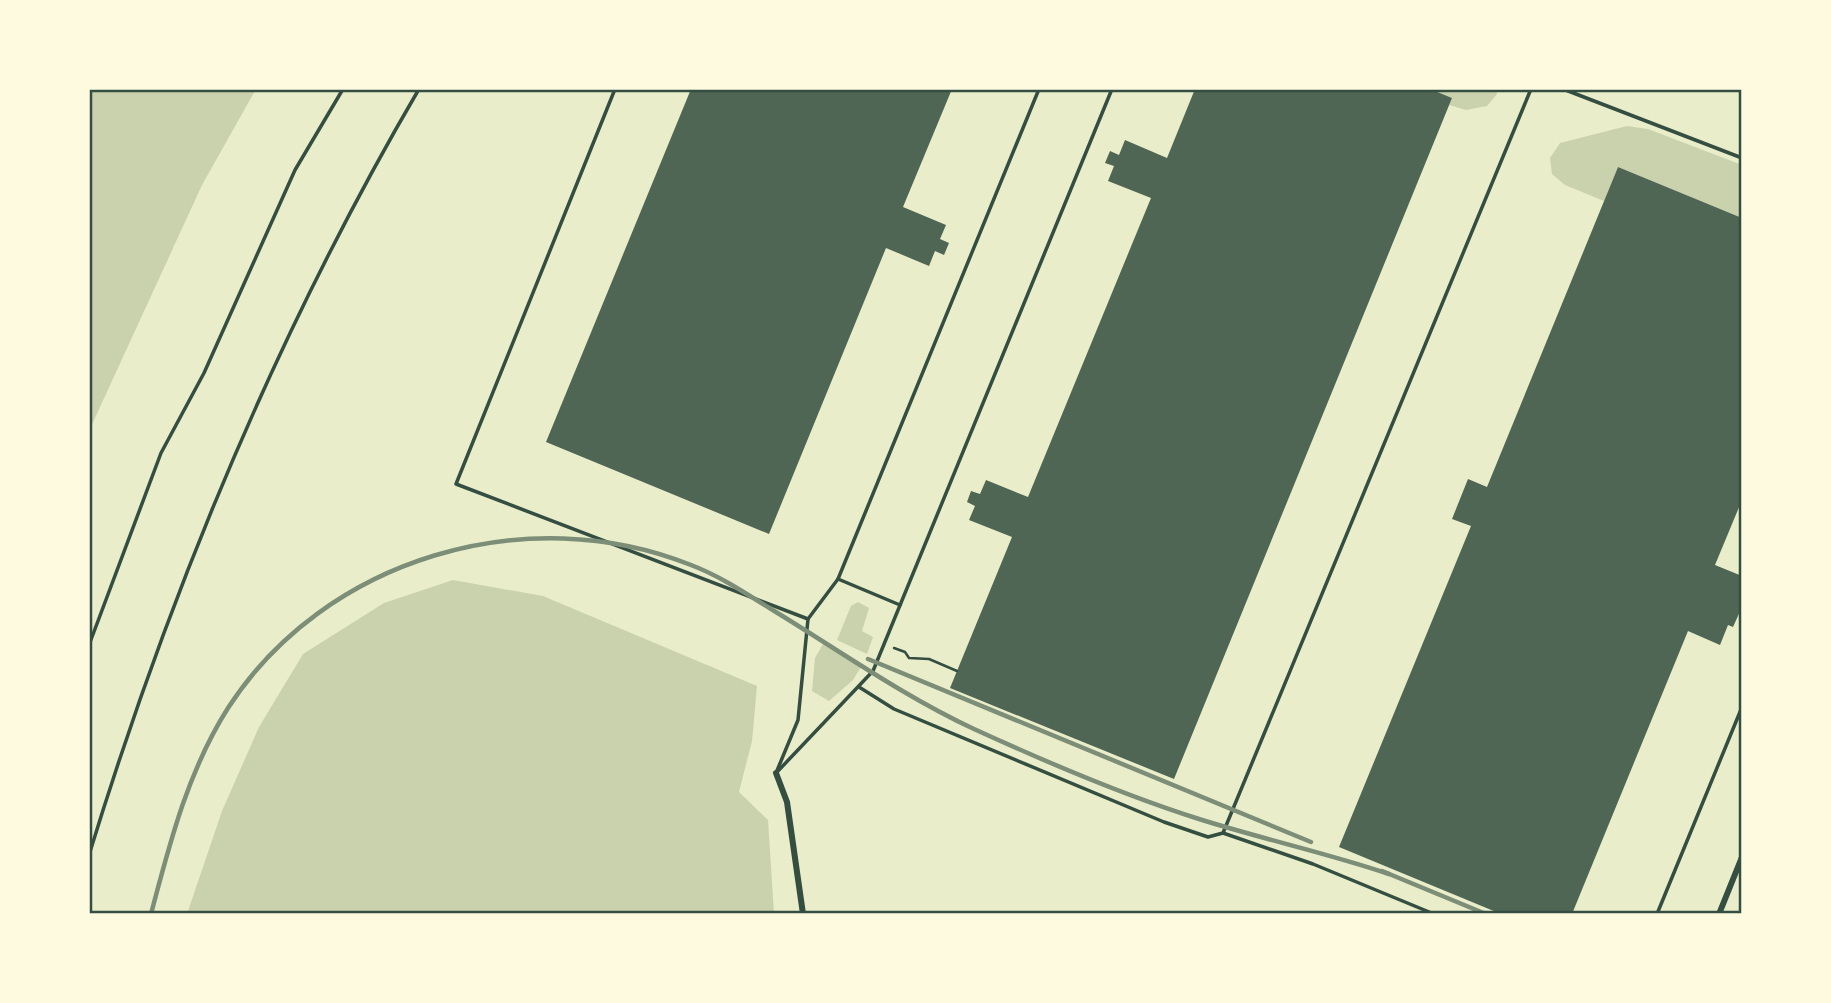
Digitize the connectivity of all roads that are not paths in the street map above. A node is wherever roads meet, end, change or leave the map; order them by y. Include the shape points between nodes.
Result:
1 (343, 89) edge
2 (419, 89) edge
3 (615, 89) edge
4 (1039, 89) edge
5 (1112, 89) edge
6 (1531, 89) edge
7 (1563, 89) edge
8 (1742, 158) edge
9 (838, 579) junction
10 (900, 605) junction
11 (808, 619) junction
12 (89, 645) edge
13 (859, 687) junction
14 (1742, 707) edge
15 (776, 774) junction
16 (1223, 833) junction
17 (89, 855) edge
18 (1742, 857) edge
19 (803, 914) edge
20 (1434, 914) edge
21 (1657, 914) edge
22 (1719, 914) edge

1 - 12 lane via 295,170 204,373 161,453
2 - 17 lane via 325,265 215,505
3 - 11 lane via 456,484
4 - 9 lane
5 - 10 lane
6 - 16 lane
7 - 8 lane
9 - 10 lane
9 - 11 lane
10 - 13 lane via 873,671
11 - 15 lane via 798,720
13 - 15 lane
13 - 16 lane via 894,709 1164,822 1208,837
14 - 21 lane
15 - 19 street via 787,802
16 - 20 lane
18 - 22 street

